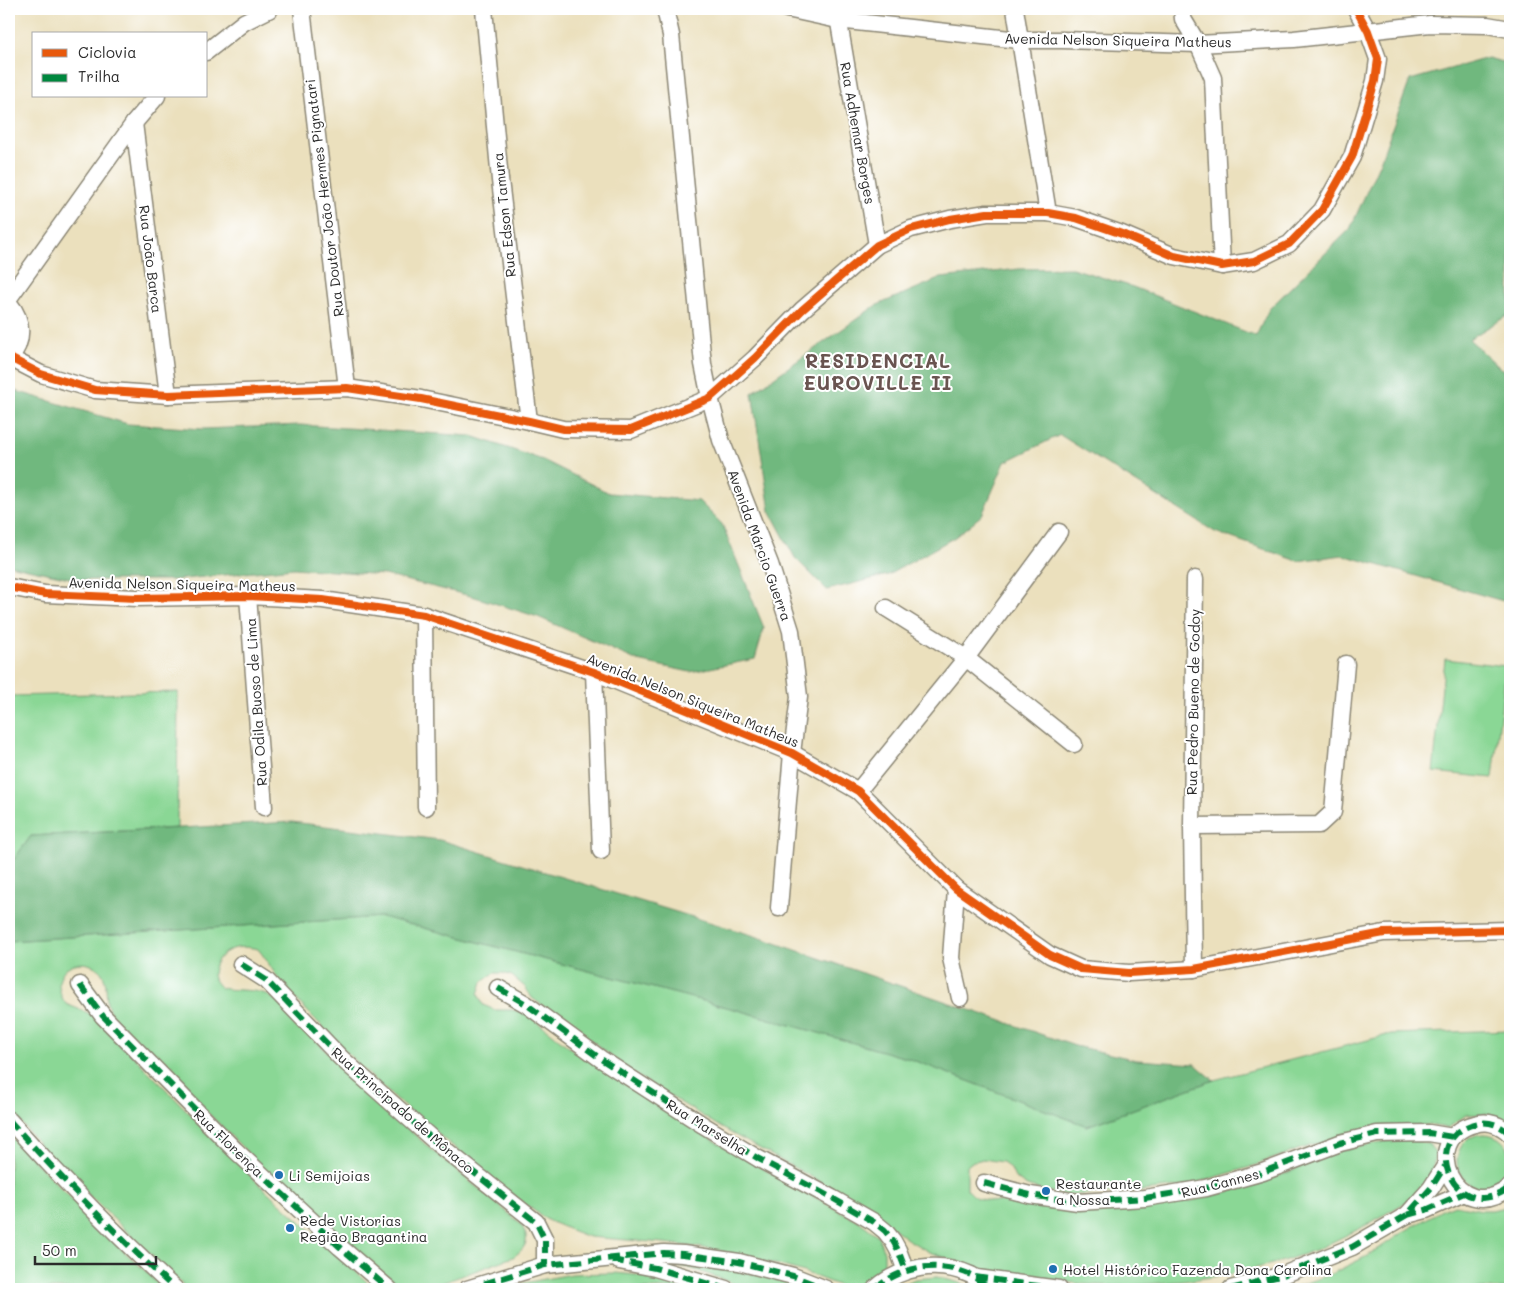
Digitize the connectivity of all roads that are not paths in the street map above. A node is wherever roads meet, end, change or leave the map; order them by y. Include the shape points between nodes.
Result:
1 (270, 9) edge
2 (302, 9) edge
3 (484, 9) edge
4 (665, 9) edge
5 (787, 9) edge
6 (1015, 9) edge
7 (1182, 9) edge
8 (1356, 9) edge
9 (838, 14) edge
10 (1510, 29) edge
11 (1368, 31) junction
12 (1019, 40) junction
13 (1198, 44) junction
14 (208, 50) edge
15 (155, 98) edge
16 (134, 123) junction
17 (1048, 213) junction
18 (877, 245) junction
19 (1222, 266) junction
20 (9, 298) edge
21 (9, 303) edge
22 (9, 359) edge
23 (347, 388) junction
24 (168, 395) junction
25 (710, 398) junction
26 (528, 420) junction
27 (1059, 532) dead end
28 (1194, 579) dead end
29 (9, 587) edge
30 (248, 596) junction
31 (886, 608) dead end
32 (424, 615) junction
33 (966, 658) junction
34 (1346, 664) dead end
35 (594, 672) junction
36 (1074, 744) dead end
37 (792, 753) junction
38 (858, 791) junction
39 (264, 807) dead end
40 (426, 807) dead end
41 (1192, 826) junction
42 (601, 851) dead end
43 (956, 889) junction
44 (779, 908) dead end
45 (1510, 930) edge
46 (241, 964) dead end
47 (1194, 969) junction
48 (80, 985) dead end
49 (498, 988) dead end
50 (960, 998) dead end
51 (9, 1120) edge
52 (1509, 1131) edge
53 (1453, 1137) junction
54 (1445, 1166) junction
55 (984, 1183) dead end
56 (1510, 1187) edge
57 (1464, 1193) junction
58 (1407, 1215) junction
59 (605, 1258) junction
60 (546, 1265) junction
61 (906, 1270) junction
62 (974, 1277) junction
63 (175, 1289) edge
64 (389, 1289) edge
65 (468, 1289) edge
66 (726, 1289) edge
67 (826, 1289) edge
68 (875, 1289) edge
69 (990, 1289) edge
70 (1059, 1289) edge
71 (1231, 1289) edge

1 - 14 street via 244,22
2 - 23 street, Rua Doutor João Hermes Pignatari
3 - 26 street, Rua Edson Tamura
4 - 25 street, Avenida Márcio Guerra via 671,35 703,364
5 - 9 street, Avenida Nelson Siqueira Matheus
6 - 12 street
7 - 13 street via 1183,19
8 - 11 street
9 - 12 street, Avenida Nelson Siqueira Matheus
9 - 18 street, Rua Adhemar Borges
10 - 11 street, Avenida Nelson Siqueira Matheus via 1430,24
11 - 13 street, Avenida Nelson Siqueira Matheus
11 - 19 street via 1378,59 1375,81 1352,157 1322,210 1289,244 1254,261
12 - 13 street, Avenida Nelson Siqueira Matheus
12 - 17 street
13 - 19 street via 1213,78
15 - 16 street
16 - 20 street
16 - 24 street, Rua João Barca
17 - 18 street via 987,213 950,219 910,229
17 - 19 street via 1076,218 1174,256
18 - 25 street via 802,310
21 - 22 street via 20,322 21,335 18,347
22 - 24 street via 41,374 96,390
23 - 24 street
23 - 26 street
25 - 26 street via 631,430 563,429
25 - 37 street, Avenida Márcio Guerra via 721,440 770,564 791,631 799,697
27 - 33 street
28 - 41 street, Rua Pedro Bueno de Godoy
29 - 30 street, Avenida Nelson Siqueira Matheus via 45,594 137,598
30 - 32 street, Avenida Nelson Siqueira Matheus via 324,600
30 - 39 street, Rua Odila Buoso de Lima
31 - 33 street
32 - 35 street, Avenida Nelson Siqueira Matheus
32 - 40 street
33 - 36 street
33 - 38 street
34 - 41 street via 1334,812 1319,825
35 - 37 street, Avenida Nelson Siqueira Matheus
35 - 42 street
37 - 38 street, Avenida Nelson Siqueira Matheus
37 - 44 street, Avenida Márcio Guerra
38 - 43 street, Avenida Nelson Siqueira Matheus
41 - 47 street, Rua Pedro Bueno de Godoy
43 - 47 street, Avenida Nelson Siqueira Matheus via 1050,955 1081,969 1129,973
43 - 50 street via 951,958
45 - 47 street, Avenida Nelson Siqueira Matheus via 1384,933
46 - 60 street, Rua Principado de Mônaco via 266,980 341,1058 430,1137 536,1222 545,1240
48 - 64 street, Rua Florença via 103,1016 235,1150
49 - 61 street, Rua Marselha via 703,1125 874,1222 893,1241
51 - 63 street via 56,1174
52 - 53 street via 1497,1125 1478,1123 1468,1125
53 - 54 street via 1446,1150
53 - 55 street, Rua Cannes via 1429,1133 1377,1134 1340,1143 1263,1172 1206,1188 1145,1198 1078,1202 1030,1195
54 - 57 street via 1452,1182
54 - 58 street
56 - 57 street via 1494,1197 1474,1197
57 - 58 street
58 - 71 street via 1352,1247 1283,1275
59 - 60 street
59 - 66 street via 655,1268
59 - 67 street via 664,1253 701,1256 774,1271
60 - 65 street
61 - 62 street via 934,1266
61 - 68 street
62 - 69 street
62 - 70 street

